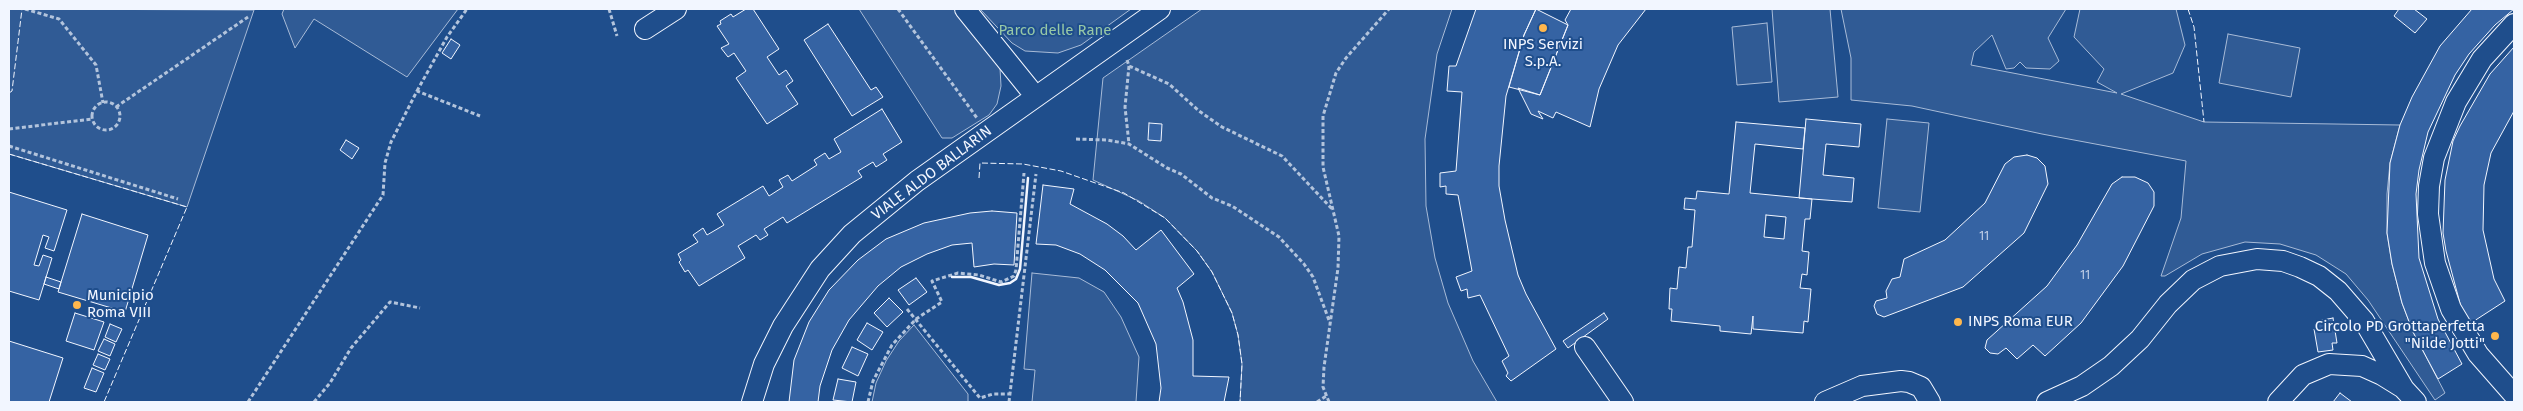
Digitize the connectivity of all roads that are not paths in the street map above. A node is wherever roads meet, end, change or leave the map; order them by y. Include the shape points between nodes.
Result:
1 (676, 9) edge
2 (965, 9) edge
3 (1160, 9) edge
4 (2514, 24) edge
5 (645, 28) dead end
6 (1036, 97) junction
7 (1586, 347) dead end
8 (2514, 395) edge
9 (755, 396) edge
10 (2410, 396) edge
11 (1623, 402) edge
12 (1824, 402) edge
13 (1930, 402) edge
14 (2047, 402) edge
15 (2278, 402) edge

1 - 5 street
2 - 6 street
3 - 6 street, VIALE ALDO BALLARIN
4 - 8 street via 2476,66 2456,102 2434,158 2428,214 2434,258 2451,309 2478,354
6 - 9 street, VIALE ALDO BALLARIN via 890,201 839,247 806,287 774,342
7 - 11 street
10 - 14 street via 2364,320 2338,291 2319,276 2300,267 2283,261 2257,259 2220,266 2193,280 2112,366 2082,386
10 - 15 street via 2370,369 2346,363 2329,364 2303,375
12 - 13 street via 1874,384 1901,381 1926,392

